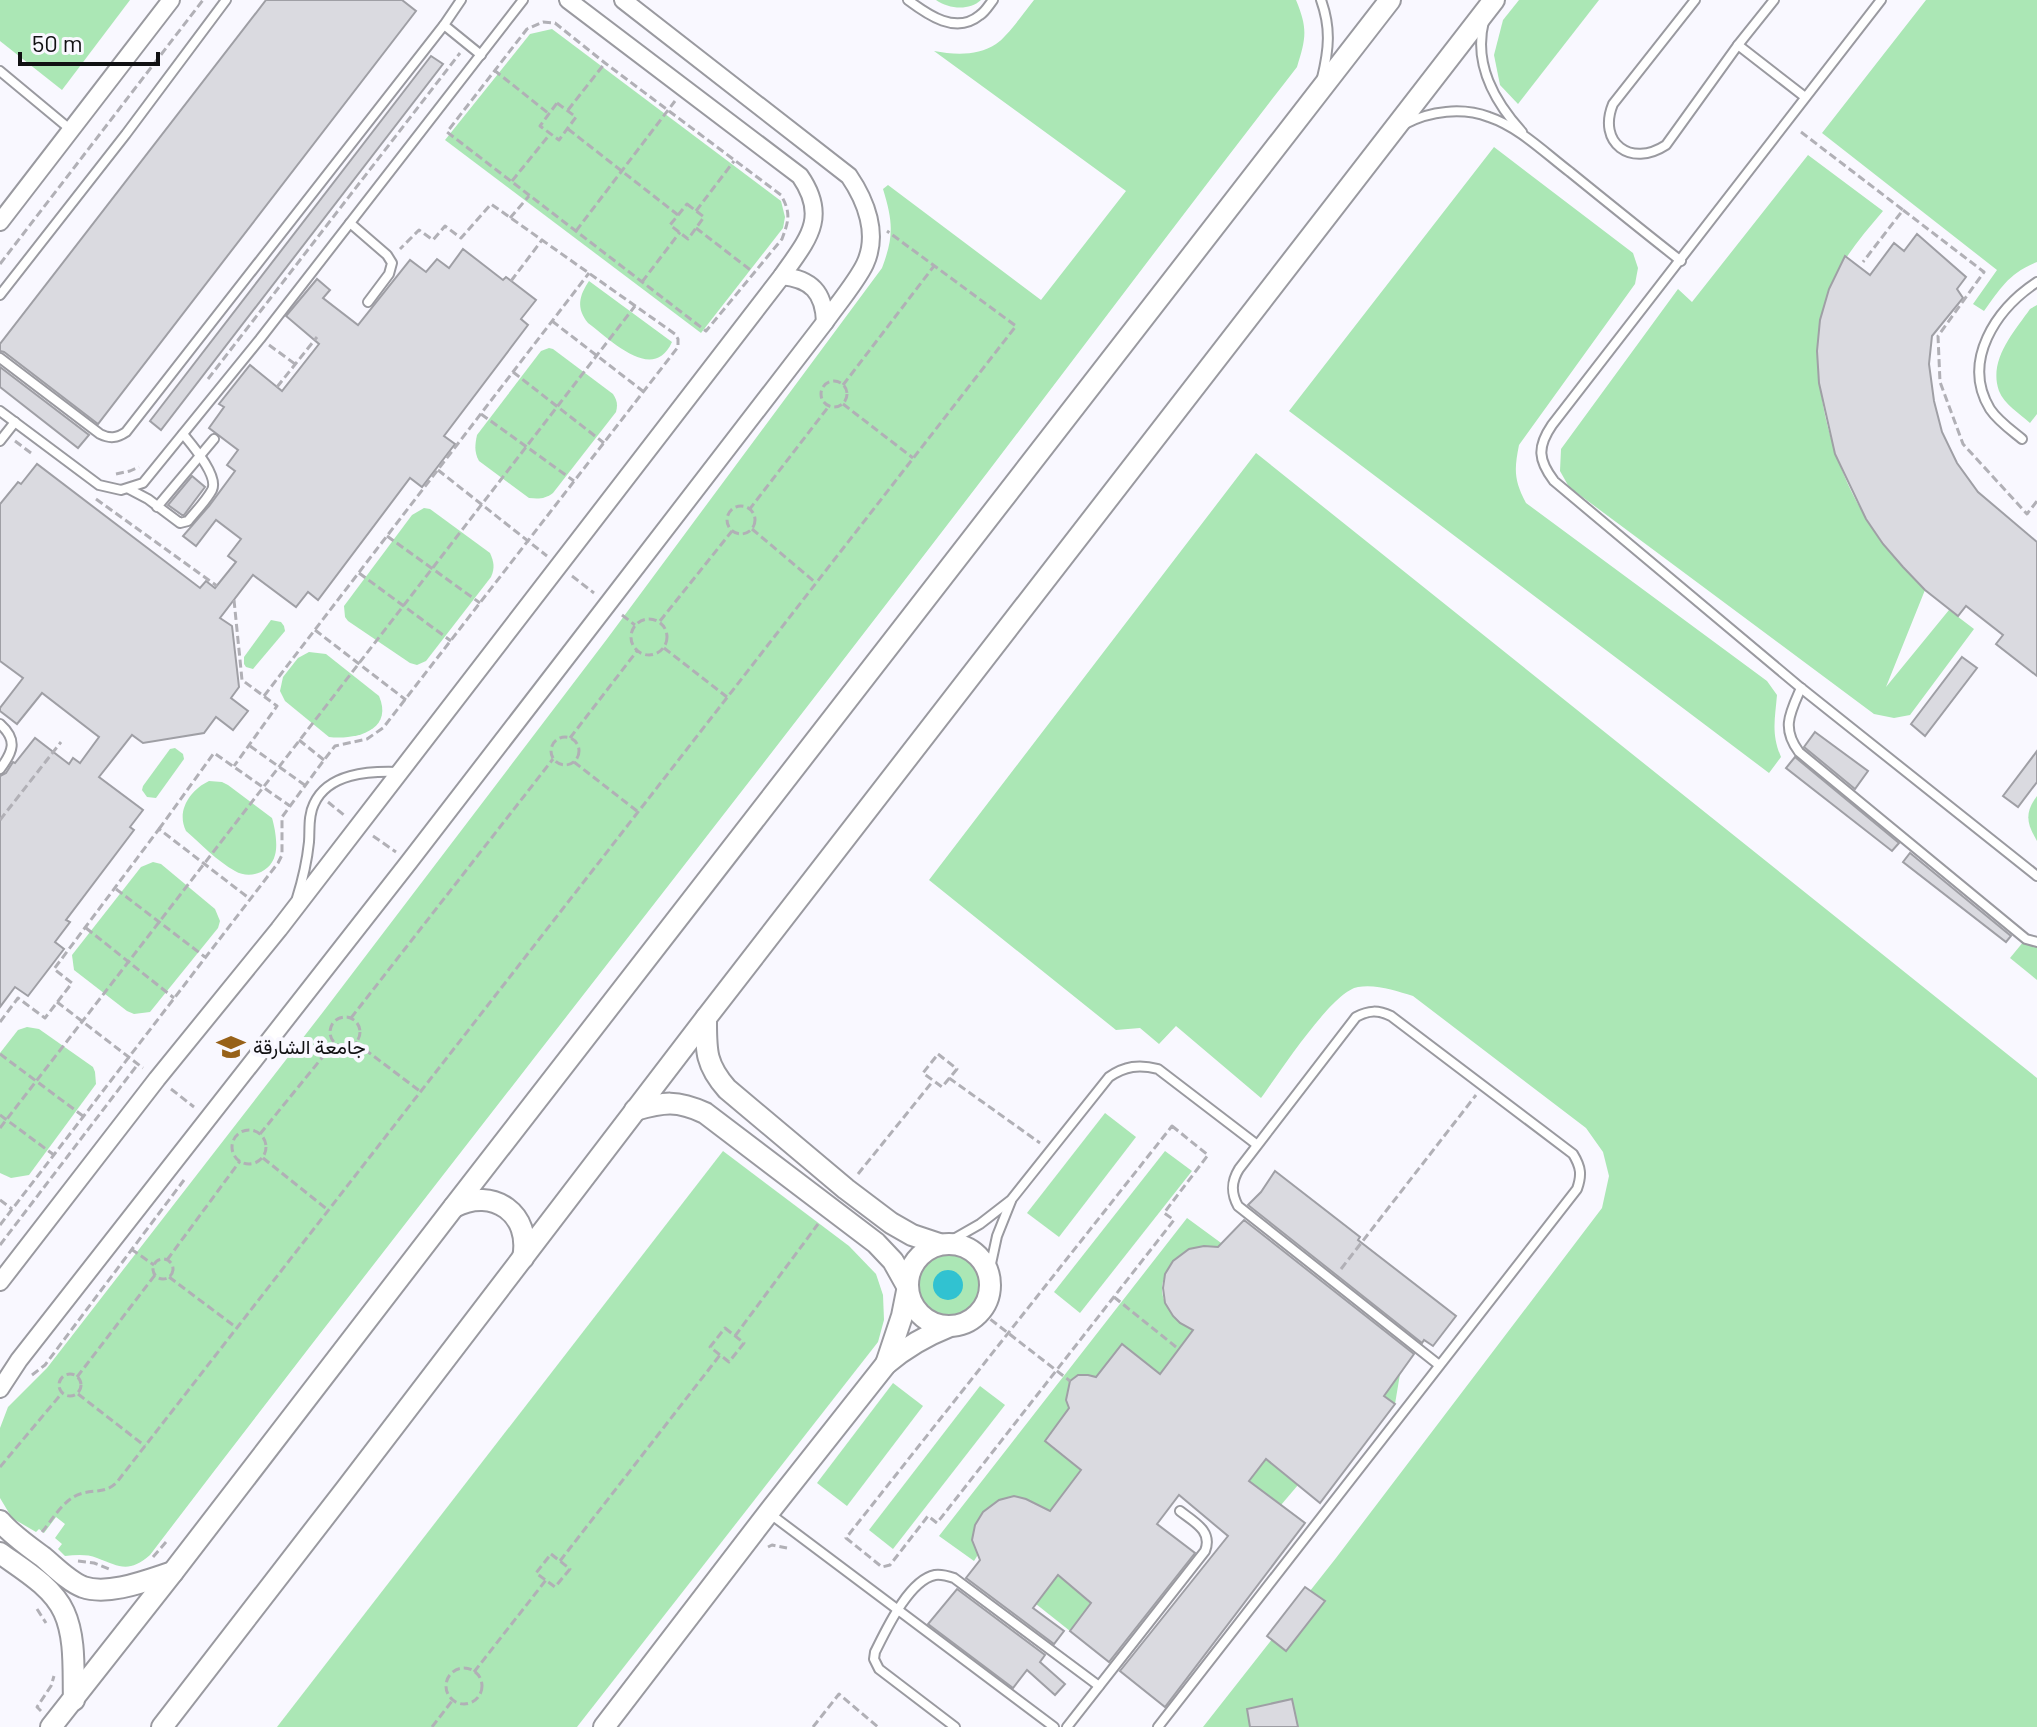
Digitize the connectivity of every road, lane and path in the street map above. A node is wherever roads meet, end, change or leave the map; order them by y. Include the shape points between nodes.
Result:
1 (171, 0) edge
2 (203, 0) edge
3 (226, 0) edge
4 (461, 0) edge
5 (523, 0) edge
6 (568, 0) edge
7 (623, 0) edge
8 (908, 0) edge
9 (993, 0) edge
10 (1321, 0) edge
11 (1390, 0) edge
12 (1695, 0) edge
13 (1774, 0) edge
14 (1881, 0) edge
15 (1490, 4) edge
16 (444, 25) junction
17 (1738, 45) junction
18 (481, 55) junction
19 (605, 63) junction
20 (494, 70) junction
21 (0, 71) edge
22 (685, 89) junction
23 (1319, 91) junction
24 (1805, 97) junction
25 (669, 110) junction
26 (568, 111) junction
27 (549, 114) junction
28 (568, 129) junction
29 (71, 130) junction
30 (1391, 132) junction
31 (1801, 132) dead end
32 (550, 134) junction
33 (1528, 138) junction
34 (734, 161) junction
35 (622, 171) junction
36 (511, 182) junction
37 (529, 195) junction
38 (1903, 210) junction
39 (696, 211) junction
40 (678, 215) junction
41 (510, 218) junction
42 (0, 222) edge
43 (350, 223) junction
44 (870, 227) junction
45 (696, 228) junction
46 (576, 231) junction
47 (680, 232) junction
48 (542, 240) junction
49 (390, 259) junction
50 (1681, 261) junction
51 (1863, 262) dead end
52 (0, 264) edge
53 (934, 266) junction
54 (589, 273) junction
55 (754, 273) junction
56 (782, 276) junction
57 (511, 281) dead end
58 (642, 282) junction
59 (2037, 282) edge
60 (0, 295) edge
61 (368, 302) dead end
62 (635, 306) junction
63 (552, 321) junction
64 (825, 322) junction
65 (317, 337) dead end
66 (597, 355) junction
67 (0, 358) edge
68 (513, 372) junction
69 (843, 385) junction
70 (277, 387) dead end
71 (644, 392) junction
72 (843, 404) junction
73 (829, 406) junction
74 (557, 407) junction
75 (0, 411) edge
76 (481, 414) junction
77 (15, 422) junction
78 (183, 434) junction
79 (3, 438) edge
80 (214, 439) dead end
81 (2022, 439) dead end
82 (604, 443) junction
83 (526, 446) junction
84 (30, 452) dead end
85 (199, 455) junction
86 (913, 458) junction
87 (438, 470) junction
88 (574, 481) junction
89 (129, 489) junction
90 (92, 497) dead end
91 (2037, 501) edge
92 (481, 504) junction
93 (157, 507) junction
94 (749, 510) junction
95 (751, 529) junction
96 (732, 531) junction
97 (387, 536) junction
98 (527, 540) junction
99 (558, 564) junction
100 (432, 568) junction
101 (359, 573) junction
102 (816, 583) junction
103 (217, 586) dead end
104 (234, 600) dead end
105 (480, 603) junction
106 (608, 604) junction
107 (403, 605) junction
108 (660, 621) junction
109 (635, 625) junction
110 (315, 630) junction
111 (451, 641) junction
112 (664, 648) junction
113 (637, 651) junction
114 (358, 663) junction
115 (1801, 688) junction
116 (264, 696) junction
117 (728, 697) junction
118 (406, 700) junction
119 (0, 724) edge
120 (570, 738) junction
121 (299, 740) junction
122 (61, 742) dead end
123 (553, 759) junction
124 (324, 760) junction
125 (574, 762) junction
126 (234, 766) junction
127 (0, 769) edge
128 (398, 772) junction
129 (263, 787) junction
130 (290, 806) junction
131 (638, 812) junction
132 (0, 820) edge
133 (159, 829) junction
134 (203, 864) junction
135 (2037, 876) edge
136 (115, 888) junction
137 (250, 899) junction
138 (293, 910) junction
139 (160, 921) junction
140 (85, 927) junction
141 (2037, 942) edge
142 (205, 957) junction
143 (128, 962) junction
144 (174, 998) junction
145 (57, 1002) junction
146 (351, 1018) junction
147 (706, 1018) junction
148 (82, 1021) junction
149 (0, 1022) edge
150 (355, 1042) junction
151 (334, 1043) junction
152 (0, 1054) edge
153 (129, 1057) junction
154 (138, 1064) junction
155 (949, 1078) junction
156 (157, 1079) junction
157 (36, 1081) junction
158 (1483, 1086) junction
159 (421, 1092) junction
160 (635, 1110) junction
161 (0, 1115) edge
162 (83, 1116) junction
163 (209, 1118) junction
164 (6, 1119) junction
165 (0, 1128) edge
166 (260, 1134) junction
167 (784, 1138) junction
168 (1256, 1144) junction
169 (1051, 1151) junction
170 (54, 1155) junction
171 (263, 1158) junction
172 (768, 1160) junction
173 (240, 1161) junction
174 (186, 1177) dead end
175 (0, 1200) edge
176 (1011, 1200) junction
177 (453, 1208) junction
178 (12, 1209) junction
179 (328, 1210) junction
180 (0, 1225) edge
181 (115, 1237) junction
182 (942, 1244) junction
183 (0, 1245) edge
184 (132, 1249) junction
185 (523, 1258) junction
186 (167, 1260) junction
187 (154, 1265) junction
188 (989, 1273) junction
189 (155, 1275) junction
190 (169, 1277) junction
191 (1332, 1281) junction
192 (0, 1282) edge
193 (907, 1289) junction
194 (1114, 1297) junction
195 (981, 1312) junction
196 (948, 1327) junction
197 (237, 1328) junction
198 (1009, 1333) junction
199 (1176, 1347) dead end
200 (0, 1355) edge
201 (720, 1355) junction
202 (19, 1360) junction
203 (886, 1364) junction
204 (1439, 1365) junction
205 (1057, 1370) junction
206 (27, 1377) dead end
207 (77, 1377) junction
208 (1070, 1381) dead end
209 (0, 1389) edge
210 (62, 1393) junction
211 (78, 1394) junction
212 (145, 1446) junction
213 (0, 1467) edge
214 (1180, 1511) dead end
215 (769, 1512) junction
216 (0, 1521) edge
217 (26, 1540) junction
218 (166, 1542) dead end
219 (3, 1555) edge
220 (149, 1560) dead end
221 (72, 1561) dead end
222 (560, 1561) junction
223 (113, 1570) dead end
224 (173, 1572) junction
225 (546, 1580) junction
226 (84, 1587) junction
227 (37, 1610) dead end
228 (898, 1610) junction
229 (65, 1613) junction
230 (49, 1629) dead end
231 (474, 1672) junction
232 (55, 1673) dead end
233 (1099, 1686) junction
234 (74, 1700) junction
235 (452, 1701) junction
236 (53, 1725) edge
237 (162, 1727) edge
238 (432, 1727) edge
239 (604, 1727) edge
240 (813, 1727) edge
241 (878, 1727) edge
242 (955, 1727) edge
243 (1054, 1727) edge
244 (1067, 1727) edge
245 (1158, 1727) edge

1 - 29 street
2 - 52 path
3 - 60 lane
4 - 16 lane
5 - 18 lane
6 - 22 street
7 - 44 street via 849,176 867,208
8 - 9 lane via 940,21 954,23 980,16
10 - 23 lane via 1329,48
11 - 23 street
12 - 17 lane via 1613,104 1609,127 1621,148 1643,155 1666,145
13 - 17 lane
14 - 24 lane
15 - 30 street
15 - 33 lane via 1482,29 1484,69 1500,106
16 - 18 lane
16 - 67 lane via 126,432 113,438 100,434
17 - 24 lane
18 - 43 lane
19 - 20 path via 555,23 543,22 527,29
19 - 25 path
19 - 26 path
20 - 27 path
20 - 36 path via 447,132
21 - 29 lane
22 - 25 path
22 - 56 street via 800,176 809,189 814,204 810,236
23 - 177 street
24 - 50 lane
25 - 34 path
25 - 35 path
26 - 27 path via 557,103
26 - 28 path via 576,117
27 - 32 path via 540,126
28 - 32 path via 559,140
28 - 35 path
29 - 42 street
30 - 33 lane via 1428,115 1469,112
30 - 147 street
31 - 38 path
32 - 36 path
33 - 50 lane
34 - 39 path
34 - 55 path via 781,195 789,208 782,239
35 - 40 path
35 - 46 path
36 - 37 path
37 - 41 path
37 - 46 path
38 - 51 path
38 - 91 path via 1984,272 1938,336 1940,382 1963,444 2027,514
39 - 40 path via 687,204
39 - 45 path via 704,217
40 - 47 path via 670,225
41 - 48 path
41 - 49 path via 491,204 461,238 445,226 433,240 419,230
43 - 49 lane
43 - 78 lane
44 - 53 path via 886,231
44 - 64 street via 865,264
45 - 47 path via 688,239
45 - 55 path
46 - 58 path
47 - 58 path
48 - 54 path
48 - 57 path
49 - 61 lane via 392,269
50 - 115 lane via 1543,438 1544,469
53 - 69 path
53 - 86 path via 1016,326
54 - 62 path
54 - 63 path
55 - 58 path via 706,331
56 - 64 street via 796,277 819,294
56 - 99 street
59 - 81 lane via 1989,332 1979,371 1991,410
62 - 66 path
62 - 71 path via 678,339 676,351
63 - 66 path
63 - 68 path
64 - 106 street
65 - 70 path
66 - 71 path
66 - 74 path
68 - 74 path
68 - 76 path
69 - 72 path
69 - 73 path via 830,382 824,388 822,396
71 - 82 path
72 - 73 path
72 - 86 path
73 - 94 path
74 - 82 path
74 - 83 path
75 - 77 lane
76 - 83 path
76 - 87 path
77 - 79 lane
77 - 89 lane via 99,485
78 - 85 lane
78 - 89 lane via 149,478
79 - 84 path
80 - 85 lane
82 - 88 path
83 - 88 path
83 - 92 path
85 - 93 lane
85 - 93 lane via 213,477 213,489 188,521 180,523
86 - 102 path
87 - 92 path
87 - 97 path
88 - 98 path
89 - 93 lane
90 - 103 path
92 - 98 path
92 - 100 path
94 - 95 path via 754,519
94 - 96 path via 729,512
95 - 96 path via 742,534
95 - 102 path
96 - 108 path
97 - 100 path
97 - 101 path
98 - 99 path
98 - 105 path
99 - 106 path
99 - 128 street
100 - 105 path
100 - 107 path
101 - 107 path
101 - 110 path
102 - 117 path
104 - 116 path via 242,680
105 - 111 path
106 - 109 path
106 - 163 street
107 - 111 path
107 - 114 path
108 - 109 path via 644,619
108 - 112 path via 667,631
109 - 113 path via 631,641
110 - 114 path
110 - 116 path
111 - 118 path
112 - 113 path via 654,655
112 - 117 path
113 - 120 path
114 - 118 path
114 - 121 path
115 - 135 lane
115 - 141 lane via 1788,724 1799,752 2026,939
116 - 126 path via 277,706
117 - 131 path
118 - 124 path via 383,728 367,739 335,746
119 - 127 lane via 12,747
120 - 123 path via 554,742
120 - 125 path via 579,749
121 - 124 path
121 - 129 path
122 - 132 path
123 - 125 path via 563,765
123 - 146 path
124 - 130 path
125 - 131 path
126 - 129 path
126 - 133 path via 214,753
128 - 138 street
128 - 138 lane via 366,773 325,788 310,816 306,861
129 - 130 path
129 - 134 path
130 - 137 path via 282,817 282,855
131 - 159 path
133 - 134 path
133 - 136 path
134 - 137 path
134 - 139 path
136 - 139 path
136 - 140 path
137 - 142 path
138 - 156 street
139 - 142 path
139 - 143 path
140 - 143 path
140 - 145 path via 54,969 72,983
142 - 144 path
143 - 144 path
143 - 148 path
144 - 153 path
145 - 148 path
145 - 149 path via 45,1018 18,998
146 - 150 path via 359,1026
146 - 151 path via 334,1021
147 - 160 street
147 - 167 street via 708,1059 717,1077
148 - 153 path
148 - 157 path
150 - 151 path via 347,1047
150 - 159 path
151 - 166 path
152 - 157 path
153 - 154 path
153 - 162 path
154 - 156 path
154 - 183 path
155 - 155 path via 942,1087 923,1073 938,1054 957,1069
155 - 169 path
156 - 163 path
156 - 192 street
157 - 162 path
157 - 164 path
158 - 168 lane via 1391,1016 1364,1012
158 - 191 path
158 - 204 lane via 1573,1154 1582,1177
159 - 179 path
160 - 172 street via 671,1102 688,1105
160 - 185 street
161 - 164 path
162 - 170 path
163 - 181 street
164 - 165 path
164 - 170 path
166 - 171 path via 266,1146
166 - 173 path via 247,1130 236,1137 232,1150
167 - 172 street
167 - 182 street via 891,1223
168 - 169 lane via 1158,1069 1139,1065 1109,1077
168 - 191 lane via 1234,1177 1238,1206
169 - 176 lane
170 - 178 path
171 - 173 path via 252,1164
171 - 179 path
172 - 193 street via 886,1252
173 - 186 path
174 - 184 path
175 - 178 path
176 - 182 lane
176 - 188 lane
177 - 185 street via 482,1199 510,1211 524,1237
177 - 224 street
178 - 180 path
179 - 197 path
181 - 184 path
181 - 202 street
182 - 188 street via 977,1254
182 - 193 street via 915,1260
184 - 187 path
184 - 206 path via 45,1365
185 - 237 street
186 - 187 path
186 - 190 path via 173,1268
187 - 189 path
188 - 195 street via 988,1300
189 - 190 path
189 - 207 path
190 - 197 path
191 - 204 lane
193 - 196 street via 917,1312
193 - 203 street
194 - 198 path via 1174,1220 1164,1213 1208,1155 1172,1126
194 - 199 path
194 - 205 path
195 - 196 street
195 - 198 path
196 - 203 street
197 - 212 path
198 - 205 path
198 - 205 path via 846,1538 882,1567 890,1565 928,1516 937,1523
200 - 202 street
201 - 201 path via 710,1347 725,1328 744,1343 729,1362
201 - 222 path
202 - 209 street
203 - 215 street
204 - 245 lane
205 - 208 path
207 - 210 path via 62,1378
207 - 211 path via 82,1385
210 - 211 path
210 - 213 path
211 - 212 path
212 - 217 path via 112,1487 70,1499
214 - 233 lane via 1205,1531 1205,1551
215 - 228 lane
215 - 239 street
216 - 217 street
217 - 219 street
217 - 226 street
218 - 220 path
219 - 229 street via 50,1592
221 - 223 path
222 - 225 path via 570,1569 555,1587
222 - 225 path via 551,1554 536,1573
224 - 226 street via 125,1587
224 - 234 street
225 - 231 path
226 - 229 street via 71,1598
227 - 230 path
228 - 233 lane via 926,1579 954,1578
228 - 242 lane via 875,1652 876,1665
228 - 243 lane
229 - 234 street
231 - 235 path via 464,1668 449,1675 445,1686
231 - 235 path via 482,1687 478,1698 469,1704
232 - 236 path via 37,1707
233 - 244 lane
234 - 236 street
235 - 238 path
240 - 241 path via 839,1694

